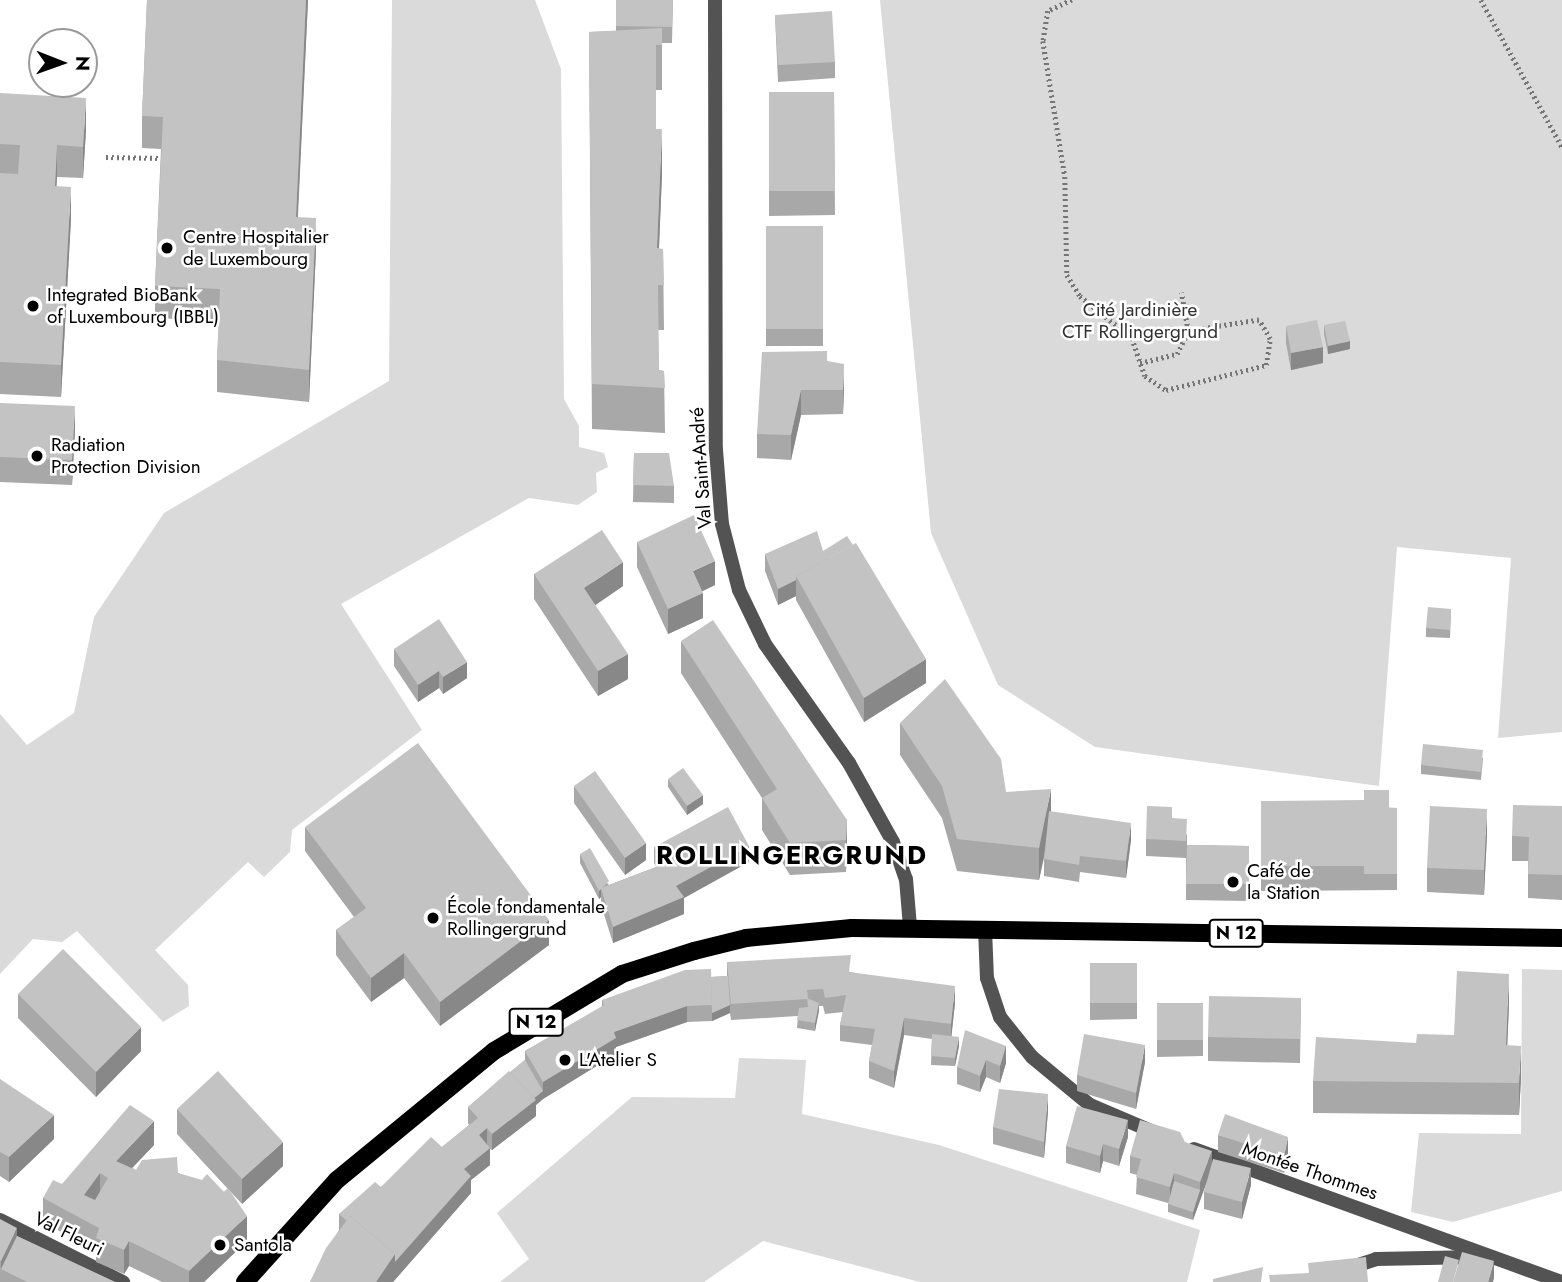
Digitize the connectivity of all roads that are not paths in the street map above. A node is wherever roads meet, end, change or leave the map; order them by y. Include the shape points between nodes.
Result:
1 (715, 0) edge
2 (910, 927) junction
3 (985, 929) junction
4 (1562, 938) edge
5 (0, 1220) edge
6 (1486, 1257) junction
7 (1326, 1272) edge
8 (123, 1282) edge
9 (245, 1282) edge
10 (1561, 1282) edge

1 - 2 street, Val Saint-André via 716,450 722,524 739,590 765,644 849,763 893,842 905,879
2 - 3 main road, N 12
2 - 9 main road, N 12 via 746,938 622,974 559,1006 337,1180
3 - 4 main road, N 12
3 - 6 street, Montée Thommes via 987,978 1000,1017 1032,1057 1090,1105 1270,1181 1441,1235
5 - 8 street, Val Fleuri
6 - 7 street, Montée Thommes via 1376,1259
6 - 10 street, Montée Thommes

